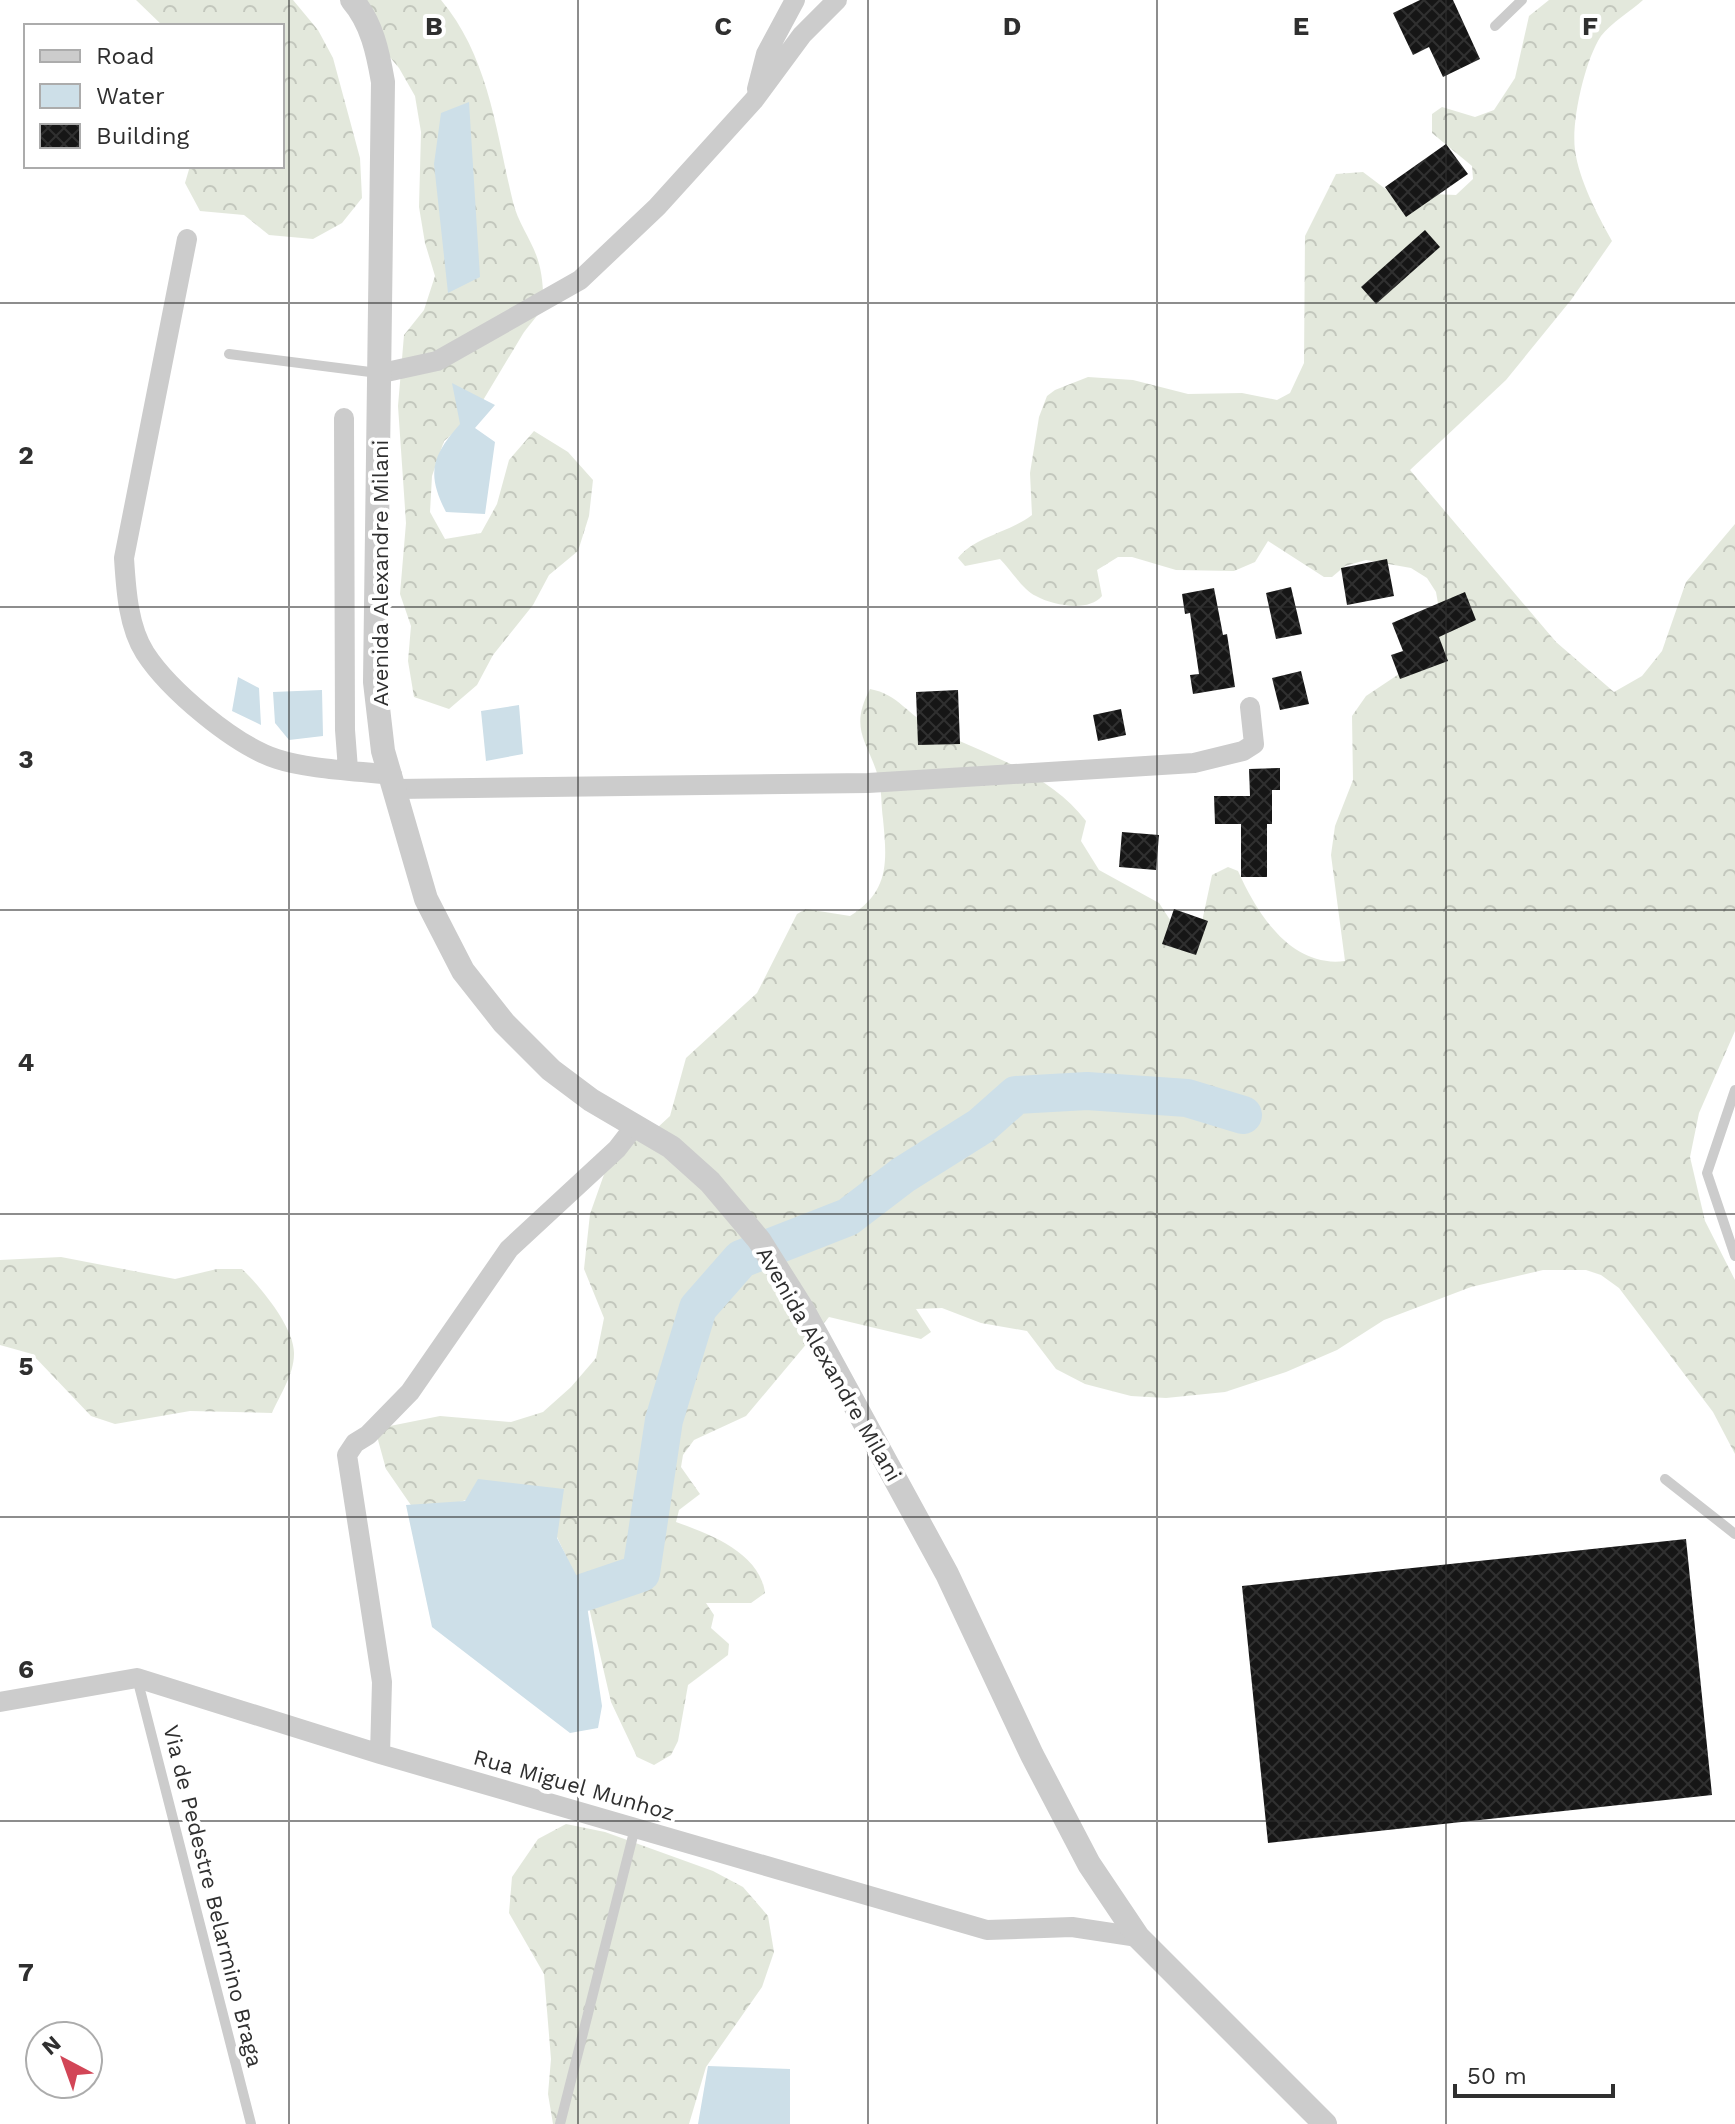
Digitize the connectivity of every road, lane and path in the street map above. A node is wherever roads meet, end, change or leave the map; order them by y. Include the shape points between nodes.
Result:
1 (352, 0) edge
2 (795, 0) edge
3 (837, 0) edge
4 (1522, 0) edge
5 (1495, 26) dead end
6 (754, 100) junction
7 (187, 239) dead end
8 (229, 354) dead end
9 (382, 373) junction
10 (344, 418) dead end
11 (1250, 707) dead end
12 (348, 769) junction
13 (394, 782) junction
14 (1735, 1090) edge
15 (634, 1127) junction
16 (1735, 1256) edge
17 (1665, 1479) dead end
18 (1735, 1534) edge
19 (137, 1678) junction
20 (0, 1702) edge
21 (380, 1754) junction
22 (635, 1828) junction
23 (1138, 1937) junction
24 (251, 2124) edge
25 (560, 2124) edge
26 (1325, 2124) edge

1 - 9 street, Avenida Alexandre Milani via 377,49 383,82
2 - 6 street via 766,54
3 - 6 street via 802,35
4 - 5 lane
6 - 9 street via 657,207 580,280 437,361
7 - 12 street via 124,558 126,599 143,651 174,689 219,726 276,759
8 - 9 lane
9 - 13 street, Avenida Alexandre Milani via 375,682 383,751
10 - 12 street
11 - 13 street via 1254,744 1194,763 868,783
12 - 13 street
13 - 15 street, Avenida Alexandre Milani via 426,899 463,971 551,1070
14 - 16 lane via 1707,1173
15 - 21 street via 509,1249 410,1392 347,1455 382,1682
15 - 23 street, Avenida Alexandre Milani via 681,1155 710,1182 759,1240 803,1310 947,1574 1089,1864
17 - 18 lane
19 - 20 street, Rua Miguel Munhoz
19 - 21 street, Rua Miguel Munhoz
19 - 24 lane, Via de Pedestre Belarmino Braga
21 - 22 street, Rua Miguel Munhoz
22 - 23 street, Rua Miguel Munhoz via 987,1930 1072,1927
22 - 25 lane
23 - 26 street, Avenida Alexandre Milani

